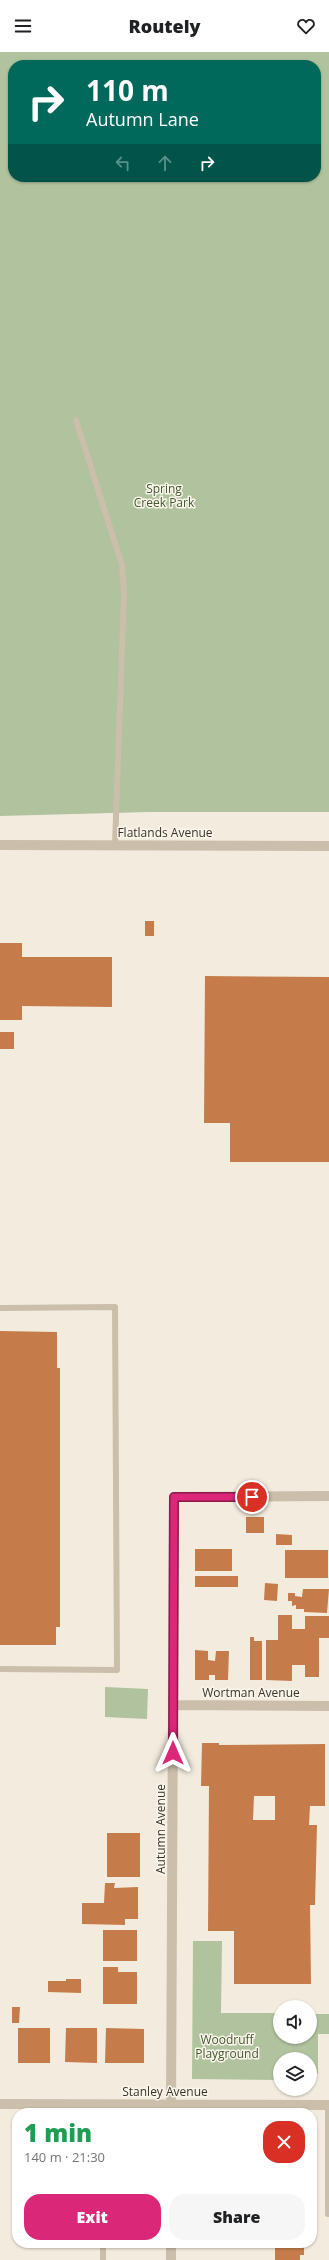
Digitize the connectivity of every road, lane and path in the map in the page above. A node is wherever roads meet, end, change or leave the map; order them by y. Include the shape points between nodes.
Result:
1 (76, 420) dead end
2 (0, 845) edge
3 (115, 845) junction
4 (329, 846) edge
5 (0, 1308) edge
6 (329, 1496) edge
7 (0, 1669) edge
8 (173, 1705) junction
9 (329, 1706) edge
10 (0, 2104) edge
11 (328, 2105) edge
12 (82, 2108) edge
13 (171, 2108) edge
14 (210, 2108) edge
15 (328, 2214) dead end
16 (103, 2248) edge
17 (171, 2248) edge
18 (104, 2260) edge
19 (171, 2260) edge

1 - 3 lane via 122,565 124,594
2 - 3 street, Flatlands Avenue
3 - 4 street, Flatlands Avenue
5 - 7 lane via 115,1307 117,1670
6 - 8 street, Autumn Avenue via 174,1497
8 - 9 street, Wortman Avenue
8 - 13 street, Autumn Avenue
10 - 12 street, Stanley Avenue
11 - 14 street, Stanley Avenue
11 - 15 lane
16 - 18 lane
17 - 19 street

